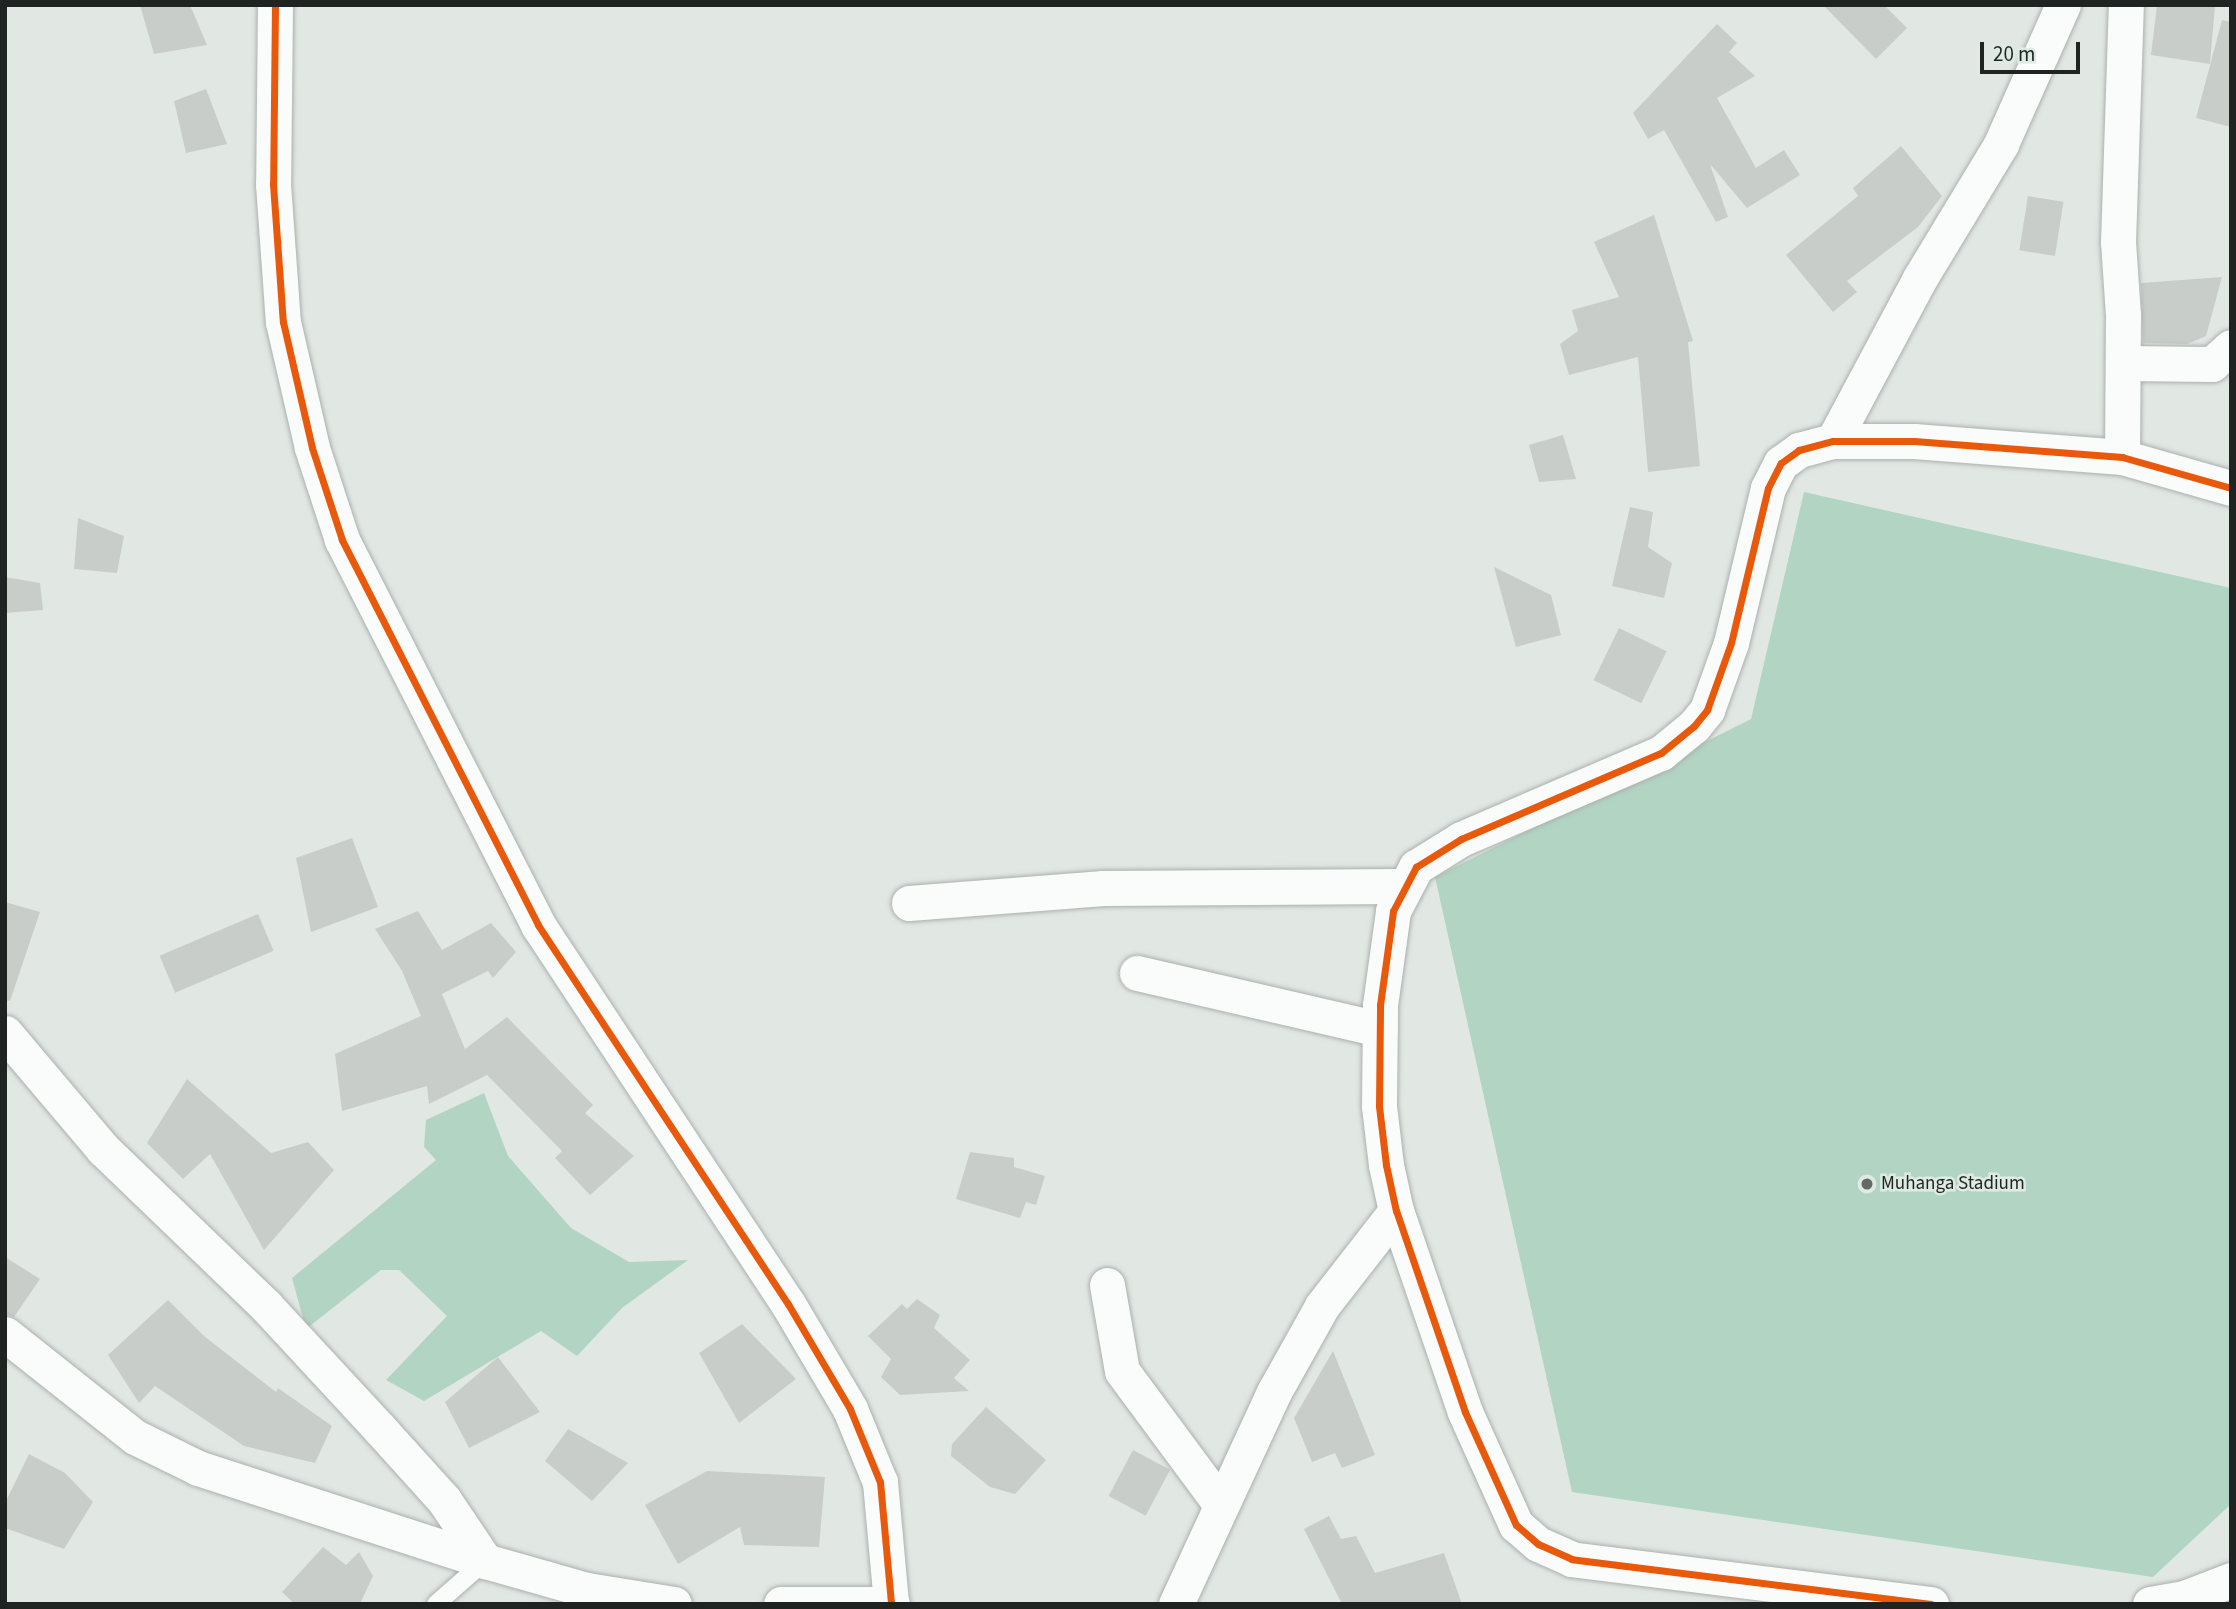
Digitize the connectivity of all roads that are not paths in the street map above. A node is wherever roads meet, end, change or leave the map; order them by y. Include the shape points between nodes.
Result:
1 (275, 5) edge
2 (2063, 5) edge
3 (2126, 5) edge
4 (2231, 347) edge
5 (2123, 363) junction
6 (1833, 441) junction
7 (2122, 457) junction
8 (2231, 488) edge
9 (1402, 886) junction
10 (909, 903) dead end
11 (1137, 973) dead end
12 (1380, 1029) junction
13 (5, 1033) edge
14 (1396, 1211) junction
15 (1107, 1284) dead end
16 (5, 1334) edge
17 (1222, 1505) junction
18 (485, 1561) junction
19 (2231, 1580) edge
20 (436, 1604) edge
21 (674, 1604) edge
22 (781, 1604) edge
23 (891, 1604) edge
24 (1176, 1604) edge
25 (1931, 1604) edge
26 (2150, 1604) edge

1 - 23 street via 273,184 283,322 312,447 342,540 538,925 788,1304 850,1409 868,1447 885,1509
2 - 6 street via 2001,144 1914,290
3 - 5 street via 2118,242
4 - 5 street via 2212,364
5 - 7 street
6 - 7 street via 1914,441
6 - 9 street via 1799,450 1781,463 1768,488 1731,643 1707,710 1694,726 1661,753 1461,839 1416,867
7 - 8 street
9 - 10 street via 1103,888
9 - 12 street via 1393,911
11 - 12 street
12 - 14 street via 1379,1106
13 - 18 street via 103,1149 266,1306 379,1428 444,1500
14 - 17 street via 1322,1306 1273,1392
14 - 25 street via 1465,1412 1516,1525 1538,1544 1572,1559 1655,1573
15 - 17 street via 1122,1371
16 - 18 street via 135,1437 198,1468
17 - 24 street
18 - 20 lane
18 - 21 street via 587,1590
19 - 26 street via 2184,1598
22 - 23 street

